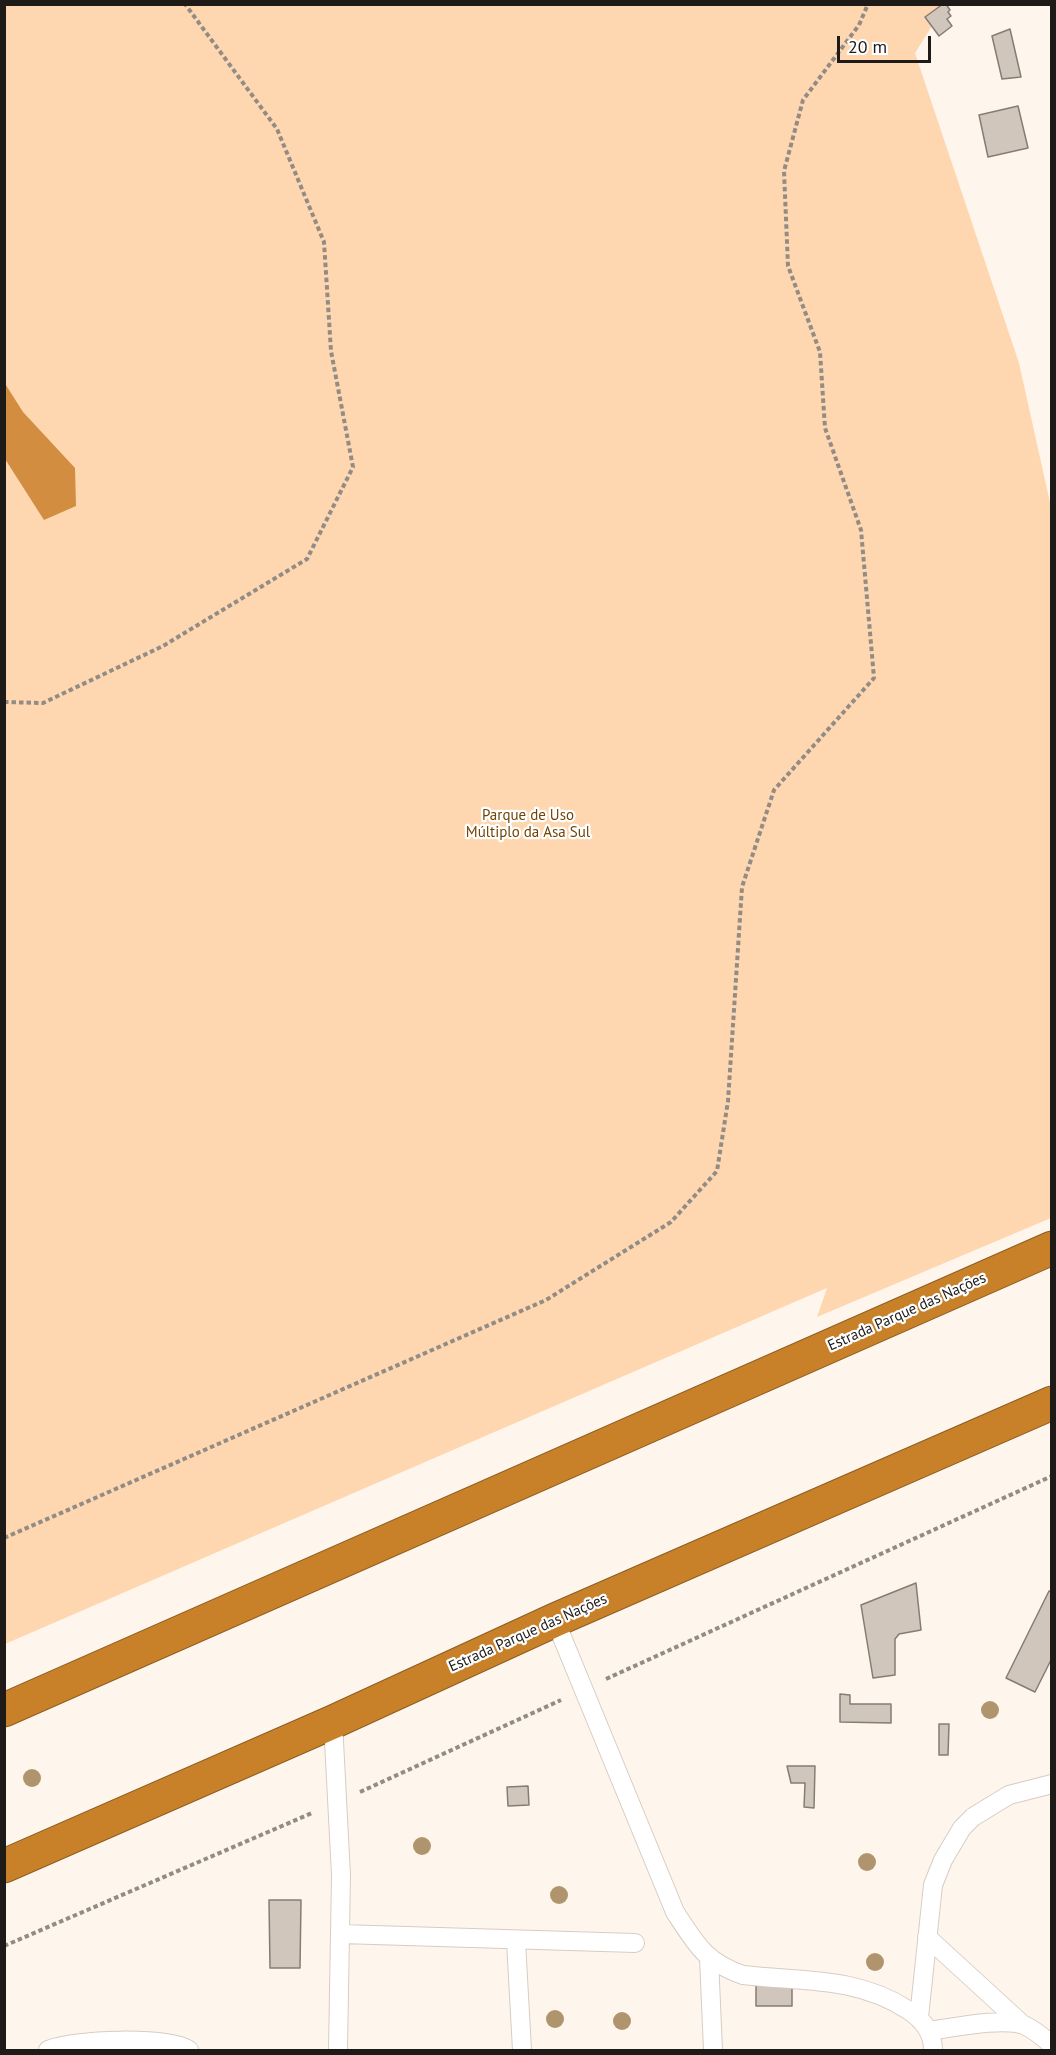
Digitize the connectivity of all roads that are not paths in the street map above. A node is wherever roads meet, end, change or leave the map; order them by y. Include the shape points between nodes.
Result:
1 (1052, 1248) edge
2 (1052, 1402) edge
3 (555, 1620) junction
4 (4, 1710) edge
5 (333, 1722) junction
6 (1052, 1784) edge
7 (4, 1866) edge
8 (340, 1934) junction
9 (927, 1937) junction
10 (516, 1941) junction
11 (636, 1943) dead end
12 (709, 1958) junction
13 (924, 2024) junction
14 (1022, 2024) junction
15 (1052, 2045) edge
16 (519, 2049) edge
17 (48, 2050) edge
18 (189, 2050) edge
19 (338, 2050) edge
20 (713, 2050) edge
21 (933, 2050) edge

1 - 4 highway, Estrada Parque das Nações
2 - 3 highway, Estrada Parque das Nações
3 - 5 highway, Estrada Parque das Nações
3 - 12 lane via 675,1912
5 - 7 highway, Estrada Parque das Nações
5 - 8 lane
6 - 9 lane via 1009,1795 973,1816 962,1828 933,1885
8 - 10 lane
8 - 19 lane
9 - 13 lane
9 - 14 lane
10 - 11 lane
10 - 16 lane
12 - 13 lane via 742,1975 837,1982 869,1989 900,2004
12 - 20 lane
13 - 14 lane
13 - 21 lane
14 - 15 lane
17 - 18 lane via 78,2042 161,2042

